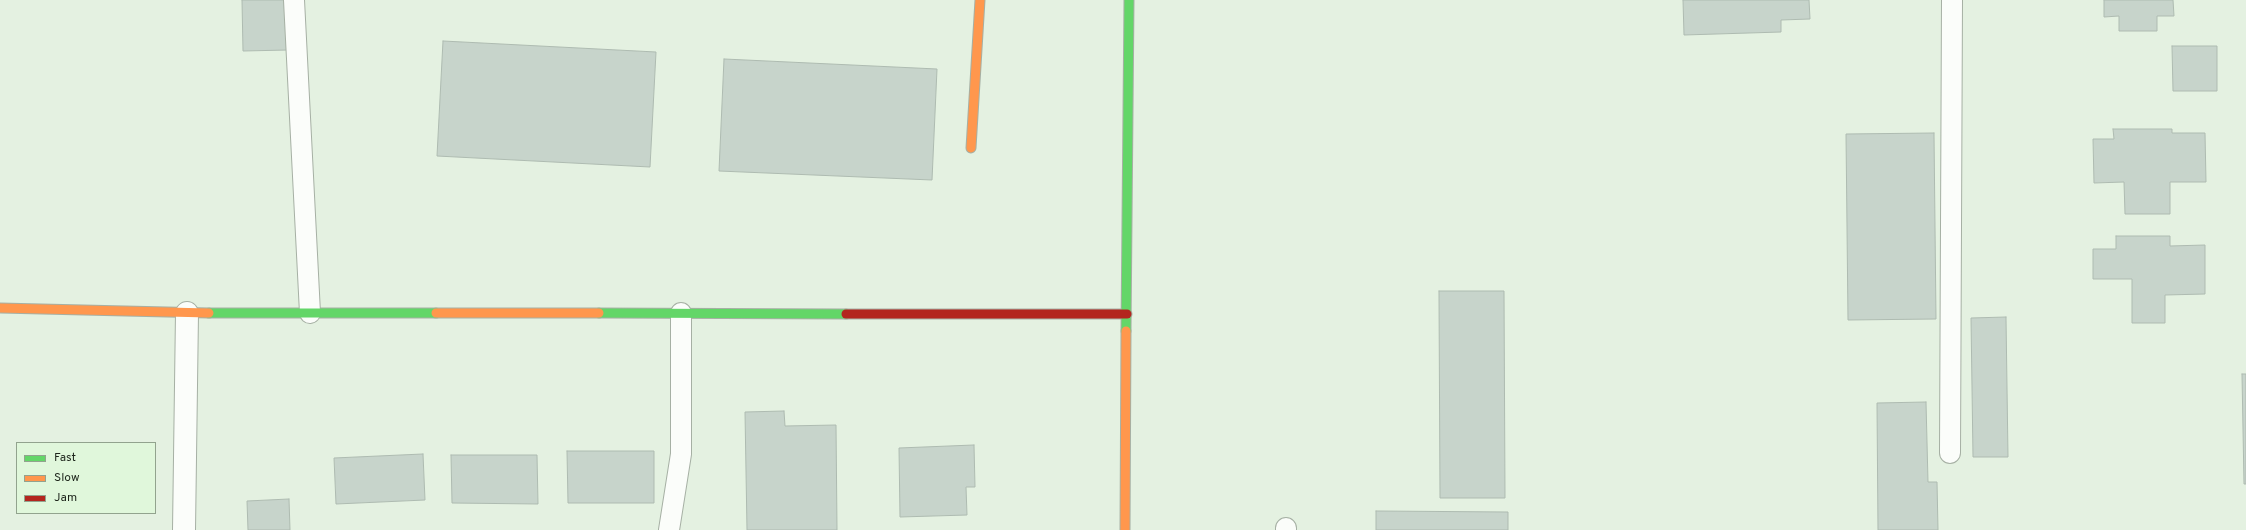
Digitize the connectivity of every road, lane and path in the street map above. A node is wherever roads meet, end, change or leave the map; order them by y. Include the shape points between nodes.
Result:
1 (294, 0) edge
2 (980, 0) edge
3 (1129, 0) edge
4 (1952, 0) edge
5 (971, 148) dead end
6 (0, 308) edge
7 (188, 313) junction
8 (310, 313) junction
9 (681, 313) junction
10 (1127, 314) junction
11 (1950, 453) dead end
12 (184, 530) edge
13 (669, 530) edge
14 (1125, 530) edge

1 - 8 lane
2 - 5 street
3 - 10 street
4 - 11 lane
6 - 7 street
7 - 8 street
7 - 12 street
8 - 9 street
9 - 10 street
9 - 13 lane via 681,454
10 - 14 street

